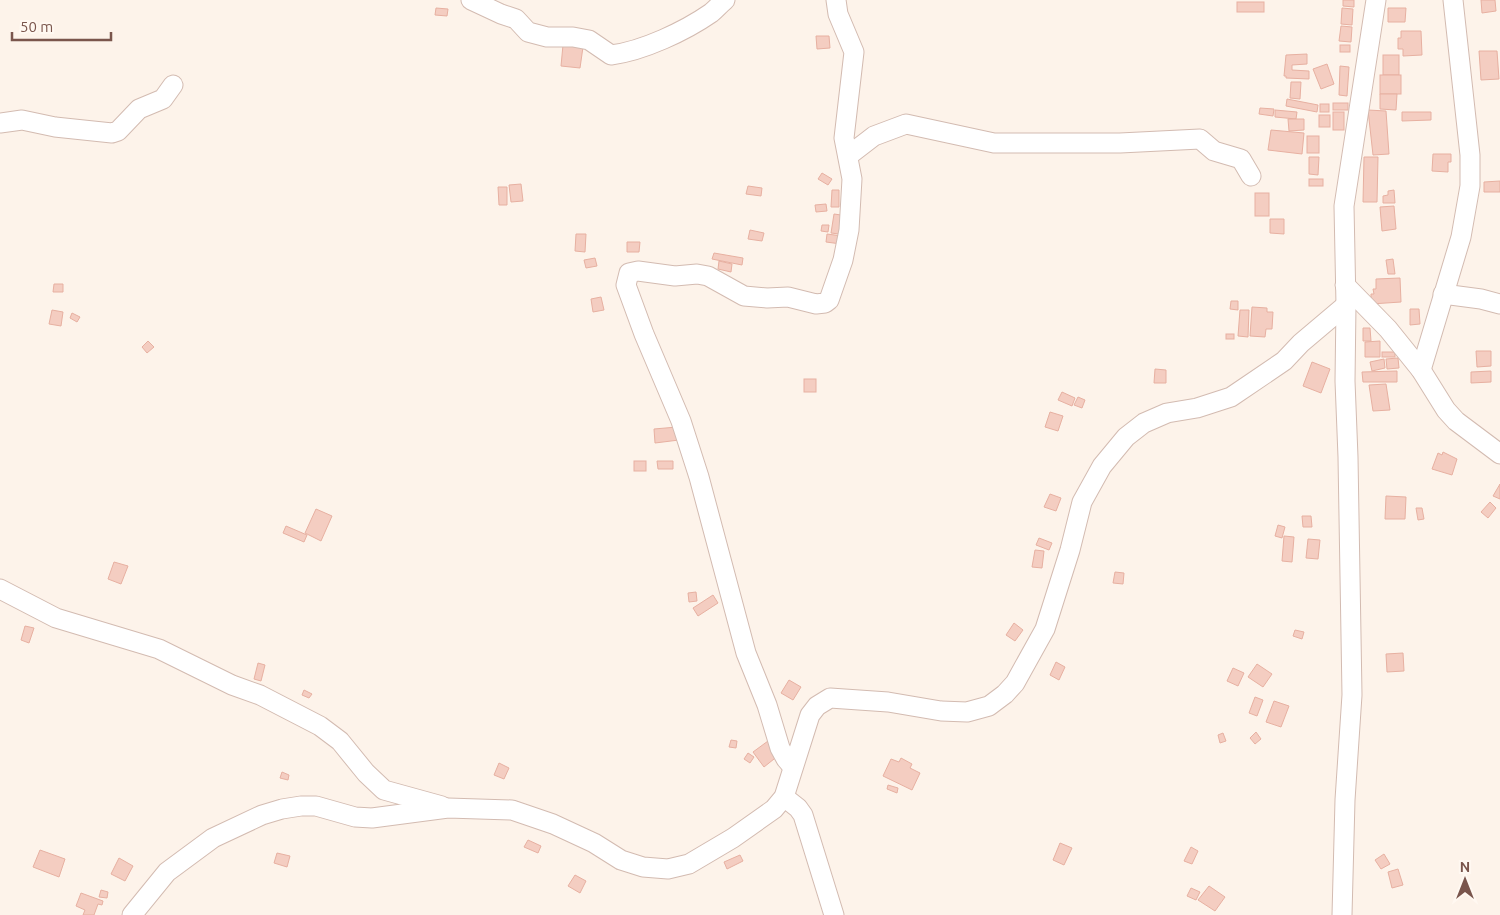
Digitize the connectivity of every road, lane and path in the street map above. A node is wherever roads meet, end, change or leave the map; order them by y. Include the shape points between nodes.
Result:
1 (471, 0) edge
2 (725, 0) edge
3 (836, 0) edge
4 (1376, 0) edge
5 (1453, 0) edge
6 (174, 85) dead end
7 (0, 122) edge
8 (848, 156) junction
9 (1251, 176) dead end
10 (1345, 285) junction
11 (1443, 294) junction
12 (1500, 304) edge
13 (1346, 305) junction
14 (1421, 370) junction
15 (1500, 454) edge
16 (0, 589) edge
17 (792, 766) junction
18 (784, 797) junction
19 (448, 808) junction
20 (132, 915) edge
21 (834, 915) edge
22 (1342, 915) edge

1 - 2 street via 516,18 528,32 589,40 611,55 651,44 712,12
3 - 8 street via 838,14 854,52 844,138
4 - 10 street via 1344,206
5 - 11 street via 1470,155 1470,186 1461,237
6 - 7 street via 162,99 139,109 112,133 22,120
8 - 9 street via 874,136 906,124 994,143 1200,139 1214,151 1241,159
8 - 17 street via 852,179 849,230 834,290 825,303 788,297 744,296 708,276 697,274 675,276 638,271 628,273 626,277 644,334 684,431 699,477 746,653 780,748
10 - 13 street
10 - 14 street via 1388,329
11 - 12 street
11 - 14 street
13 - 17 street via 1284,361 1231,397 1167,413 1144,423 1126,437 1102,466 1082,502 1045,629 1006,694 989,706 967,712 830,698 810,715
13 - 22 street via 1352,695
14 - 15 street via 1456,421
16 - 19 street via 56,618 159,649 232,685 260,695 320,726 340,741 384,790
17 - 18 street
18 - 19 street via 774,809 733,838 689,864 668,869 643,867 621,860 554,824 512,810
18 - 21 street via 803,815
19 - 20 street via 372,818 355,817 316,806 282,809 262,815 213,838 179,862

